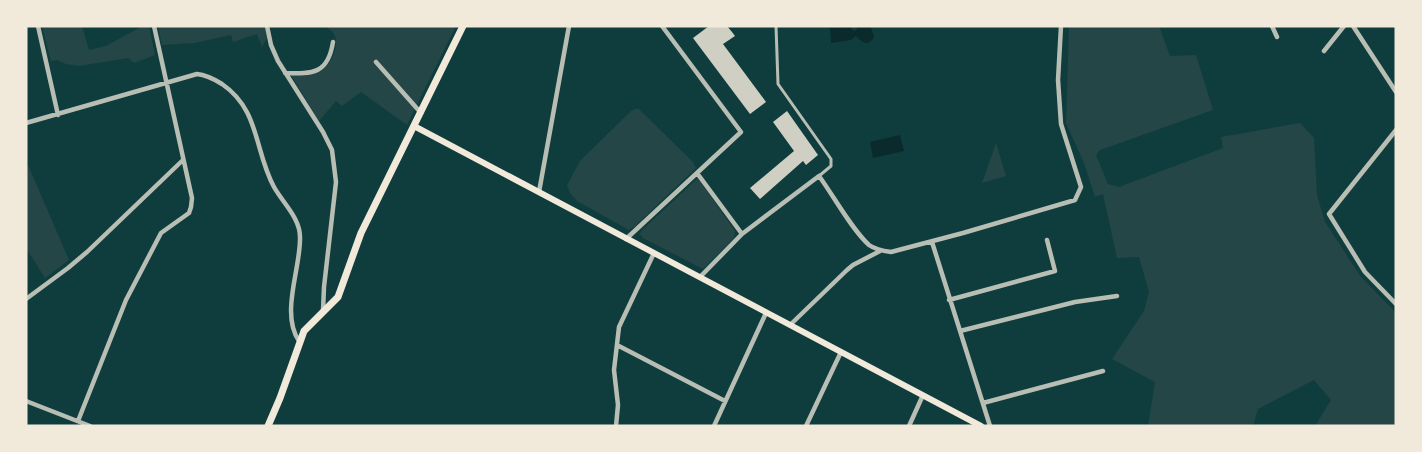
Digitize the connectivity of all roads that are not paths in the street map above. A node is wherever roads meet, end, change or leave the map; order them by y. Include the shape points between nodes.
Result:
1 (38, 26) edge
2 (154, 26) edge
3 (267, 26) edge
4 (463, 26) edge
5 (570, 26) edge
6 (662, 26) edge
7 (776, 26) edge
8 (1061, 26) edge
9 (1272, 26) edge
10 (1344, 26) edge
11 (1353, 26) edge
12 (1277, 37) dead end
13 (333, 42) dead end
14 (1324, 50) dead end
15 (376, 62) dead end
16 (285, 73) junction
17 (166, 83) junction
18 (1396, 92) edge
19 (421, 113) junction
20 (58, 115) junction
21 (26, 123) edge
22 (414, 126) junction
23 (1396, 130) edge
24 (183, 160) junction
25 (697, 173) junction
26 (819, 176) junction
27 (539, 192) junction
28 (742, 234) junction
29 (626, 239) junction
30 (1048, 240) dead end
31 (932, 242) junction
32 (880, 251) junction
33 (654, 253) junction
34 (701, 276) junction
35 (1117, 296) dead end
36 (26, 299) edge
37 (950, 300) junction
38 (1395, 302) edge
39 (323, 311) junction
40 (766, 313) junction
41 (790, 325) junction
42 (960, 332) junction
43 (299, 341) junction
44 (617, 345) junction
45 (841, 352) junction
46 (1103, 371) dead end
47 (923, 395) junction
48 (26, 401) edge
49 (725, 401) junction
50 (983, 403) junction
51 (78, 421) junction
52 (90, 426) edge
53 (268, 426) edge
54 (616, 426) edge
55 (714, 426) edge
56 (806, 426) edge
57 (910, 426) edge
58 (981, 426) edge
59 (990, 426) edge

1 - 20 street
2 - 17 street
3 - 16 street via 271,45
4 - 19 main road
5 - 27 street
6 - 25 street via 741,132
7 - 26 street via 778,84 831,159 831,166
8 - 31 street via 1058,80 1061,124 1081,188 1075,200
9 - 12 street
10 - 14 street
11 - 18 street
13 - 16 street via 331,55 324,67
15 - 19 street
16 - 39 street via 323,132 335,166 335,199
17 - 20 street
17 - 24 street
17 - 43 street via 197,74 205,75 230,90 249,114 266,169 299,228 292,324
19 - 22 main road
20 - 21 street
22 - 27 main road
22 - 39 main road via 359,238 338,297
23 - 38 street via 1329,214 1365,272
24 - 36 street via 68,268
24 - 51 street via 192,198 189,213 161,232 126,300
25 - 28 street
25 - 29 street
26 - 28 street
26 - 32 street via 860,235
27 - 29 main road
28 - 34 street
29 - 33 main road
30 - 37 street via 1056,271
31 - 32 street via 898,252
31 - 37 street
32 - 41 street via 847,270
33 - 34 main road
33 - 44 street via 619,327
34 - 40 main road
35 - 42 street via 1075,302
37 - 42 street
39 - 43 main road
40 - 41 main road
40 - 49 street
41 - 45 main road
42 - 50 street
43 - 53 main road
44 - 49 street
44 - 54 street via 614,370 618,405
45 - 47 main road
45 - 56 street
46 - 50 street
47 - 57 street
47 - 58 main road
48 - 51 street
49 - 55 street
50 - 59 street
51 - 52 street

